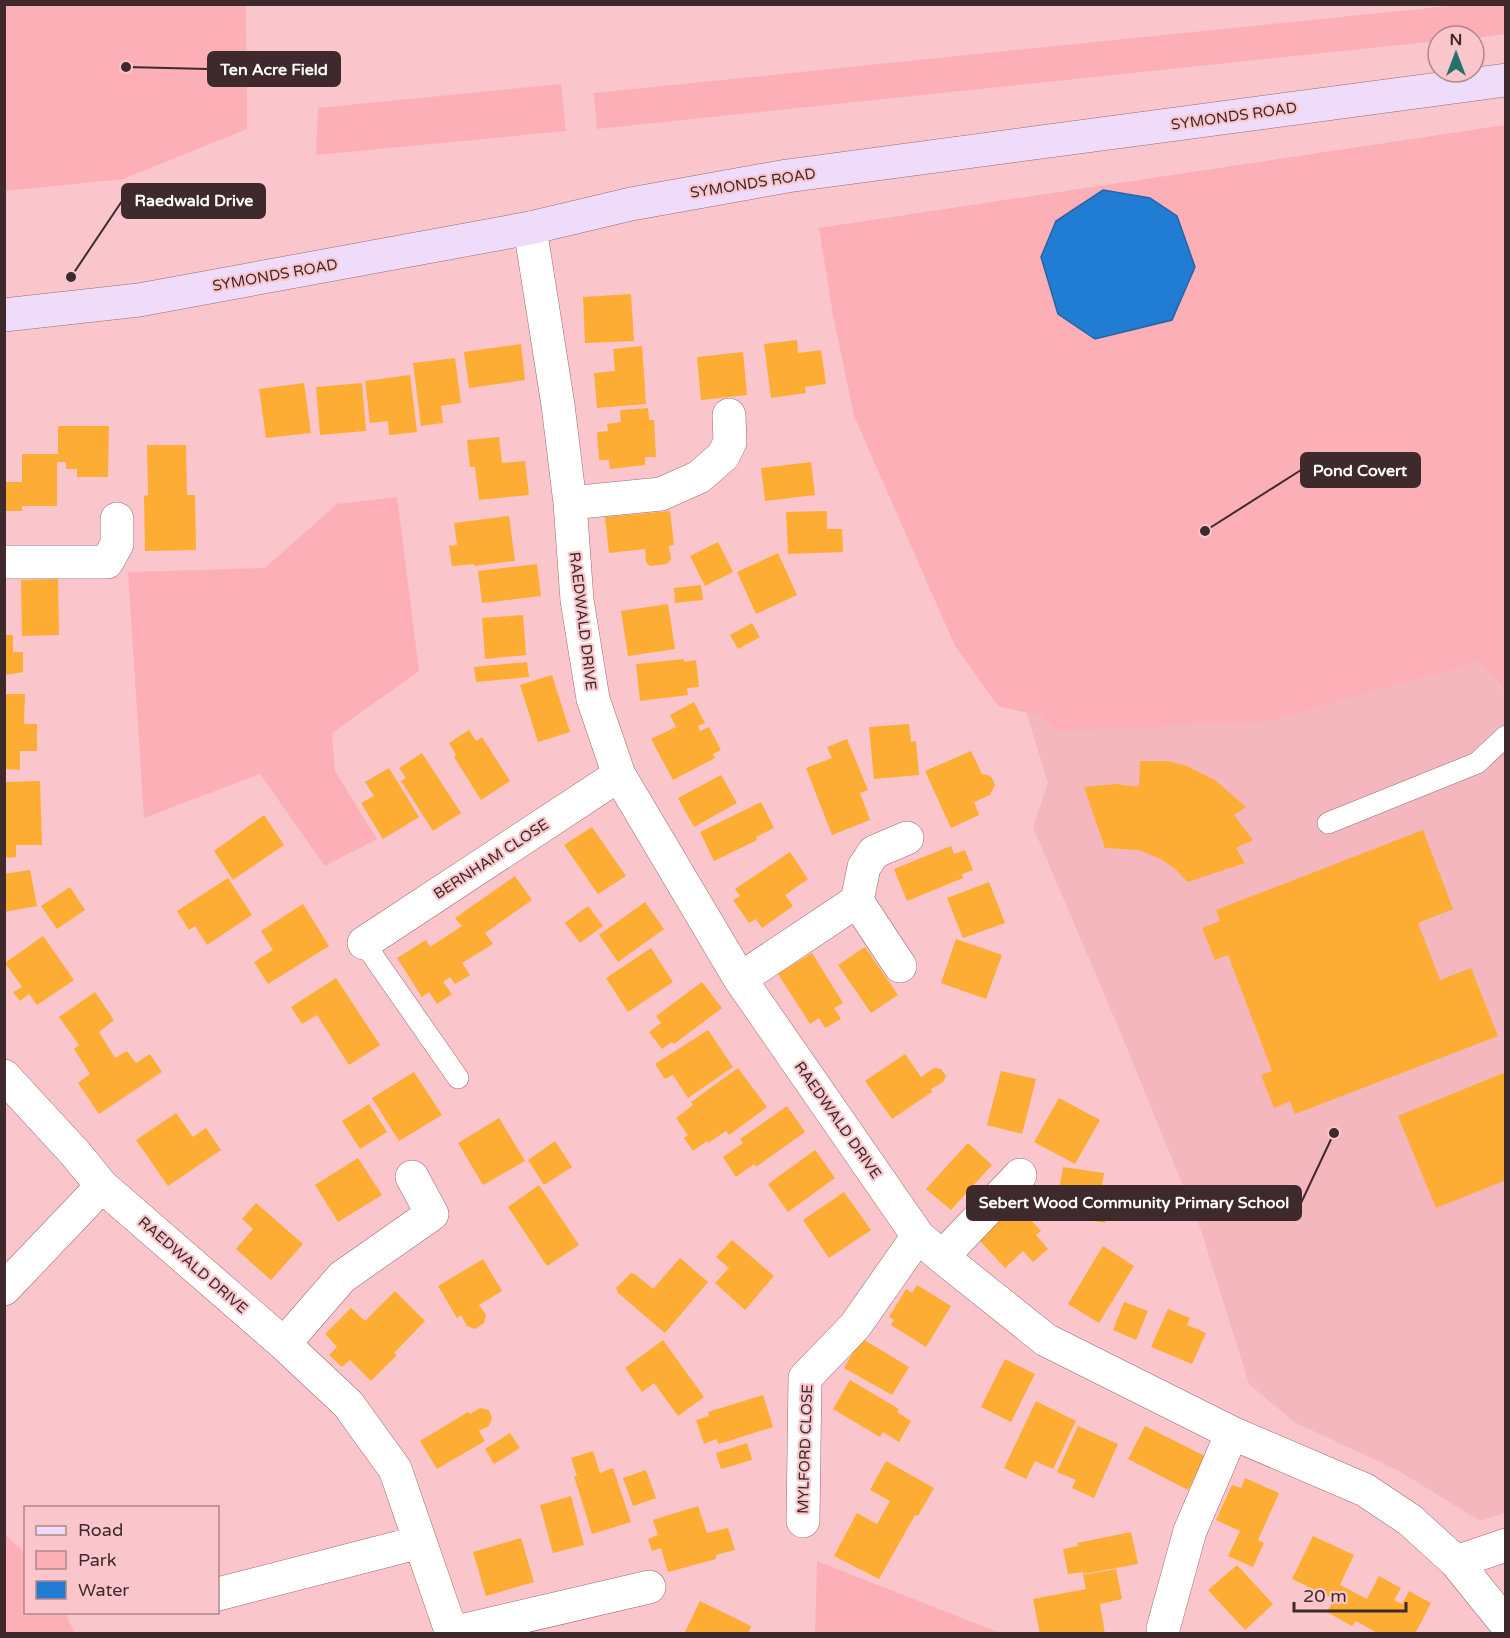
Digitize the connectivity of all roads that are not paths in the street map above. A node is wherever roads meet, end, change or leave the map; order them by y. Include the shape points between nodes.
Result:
1 (1506, 80) edge
2 (530, 228) junction
3 (4, 315) edge
4 (729, 415) dead end
5 (570, 503) junction
6 (117, 519) dead end
7 (4, 562) edge
8 (1506, 736) edge
9 (619, 775) junction
10 (1328, 823) dead end
11 (907, 838) dead end
12 (857, 901) junction
13 (364, 943) joint
14 (900, 966) dead end
15 (740, 979) junction
16 (4, 1076) edge
17 (458, 1078) dead end
18 (1020, 1175) dead end
19 (412, 1177) dead end
20 (102, 1186) junction
21 (930, 1246) junction
22 (4, 1289) edge
23 (284, 1344) junction
24 (1232, 1433) junction
25 (803, 1521) dead end
26 (420, 1542) junction
27 (1506, 1545) edge
28 (1456, 1562) junction
29 (649, 1587) dead end
30 (219, 1594) edge
31 (1506, 1624) edge
32 (1163, 1629) dead end
33 (452, 1633) edge

1 - 2 street, SYMONDS ROAD via 787,176 631,204
2 - 3 street, SYMONDS ROAD via 139,300
2 - 5 street, RAEDWALD DRIVE
4 - 5 street via 730,442 723,456 699,477 661,494
5 - 9 street, RAEDWALD DRIVE via 578,600 593,699
6 - 7 street via 117,544 107,562
8 - 10 lane via 1477,763
9 - 13 street, BERNHAM CLOSE
9 - 15 street, RAEDWALD DRIVE
11 - 12 street via 874,852 864,867
12 - 14 street
12 - 15 street
13 - 17 lane
15 - 21 street, RAEDWALD DRIVE
16 - 20 street, RAEDWALD DRIVE
18 - 21 street
19 - 23 street via 432,1214 342,1277
20 - 22 street
20 - 23 street, RAEDWALD DRIVE
21 - 24 street, RAEDWALD DRIVE via 1046,1340
21 - 25 street, MYLFORD CLOSE via 805,1378
23 - 26 street, RAEDWALD DRIVE via 348,1404 395,1469
24 - 28 street, RAEDWALD DRIVE via 1365,1490 1410,1520
24 - 32 street via 1190,1531
26 - 30 street
26 - 33 street, RAEDWALD DRIVE
27 - 28 street
28 - 31 street, RAEDWALD DRIVE
29 - 33 street

